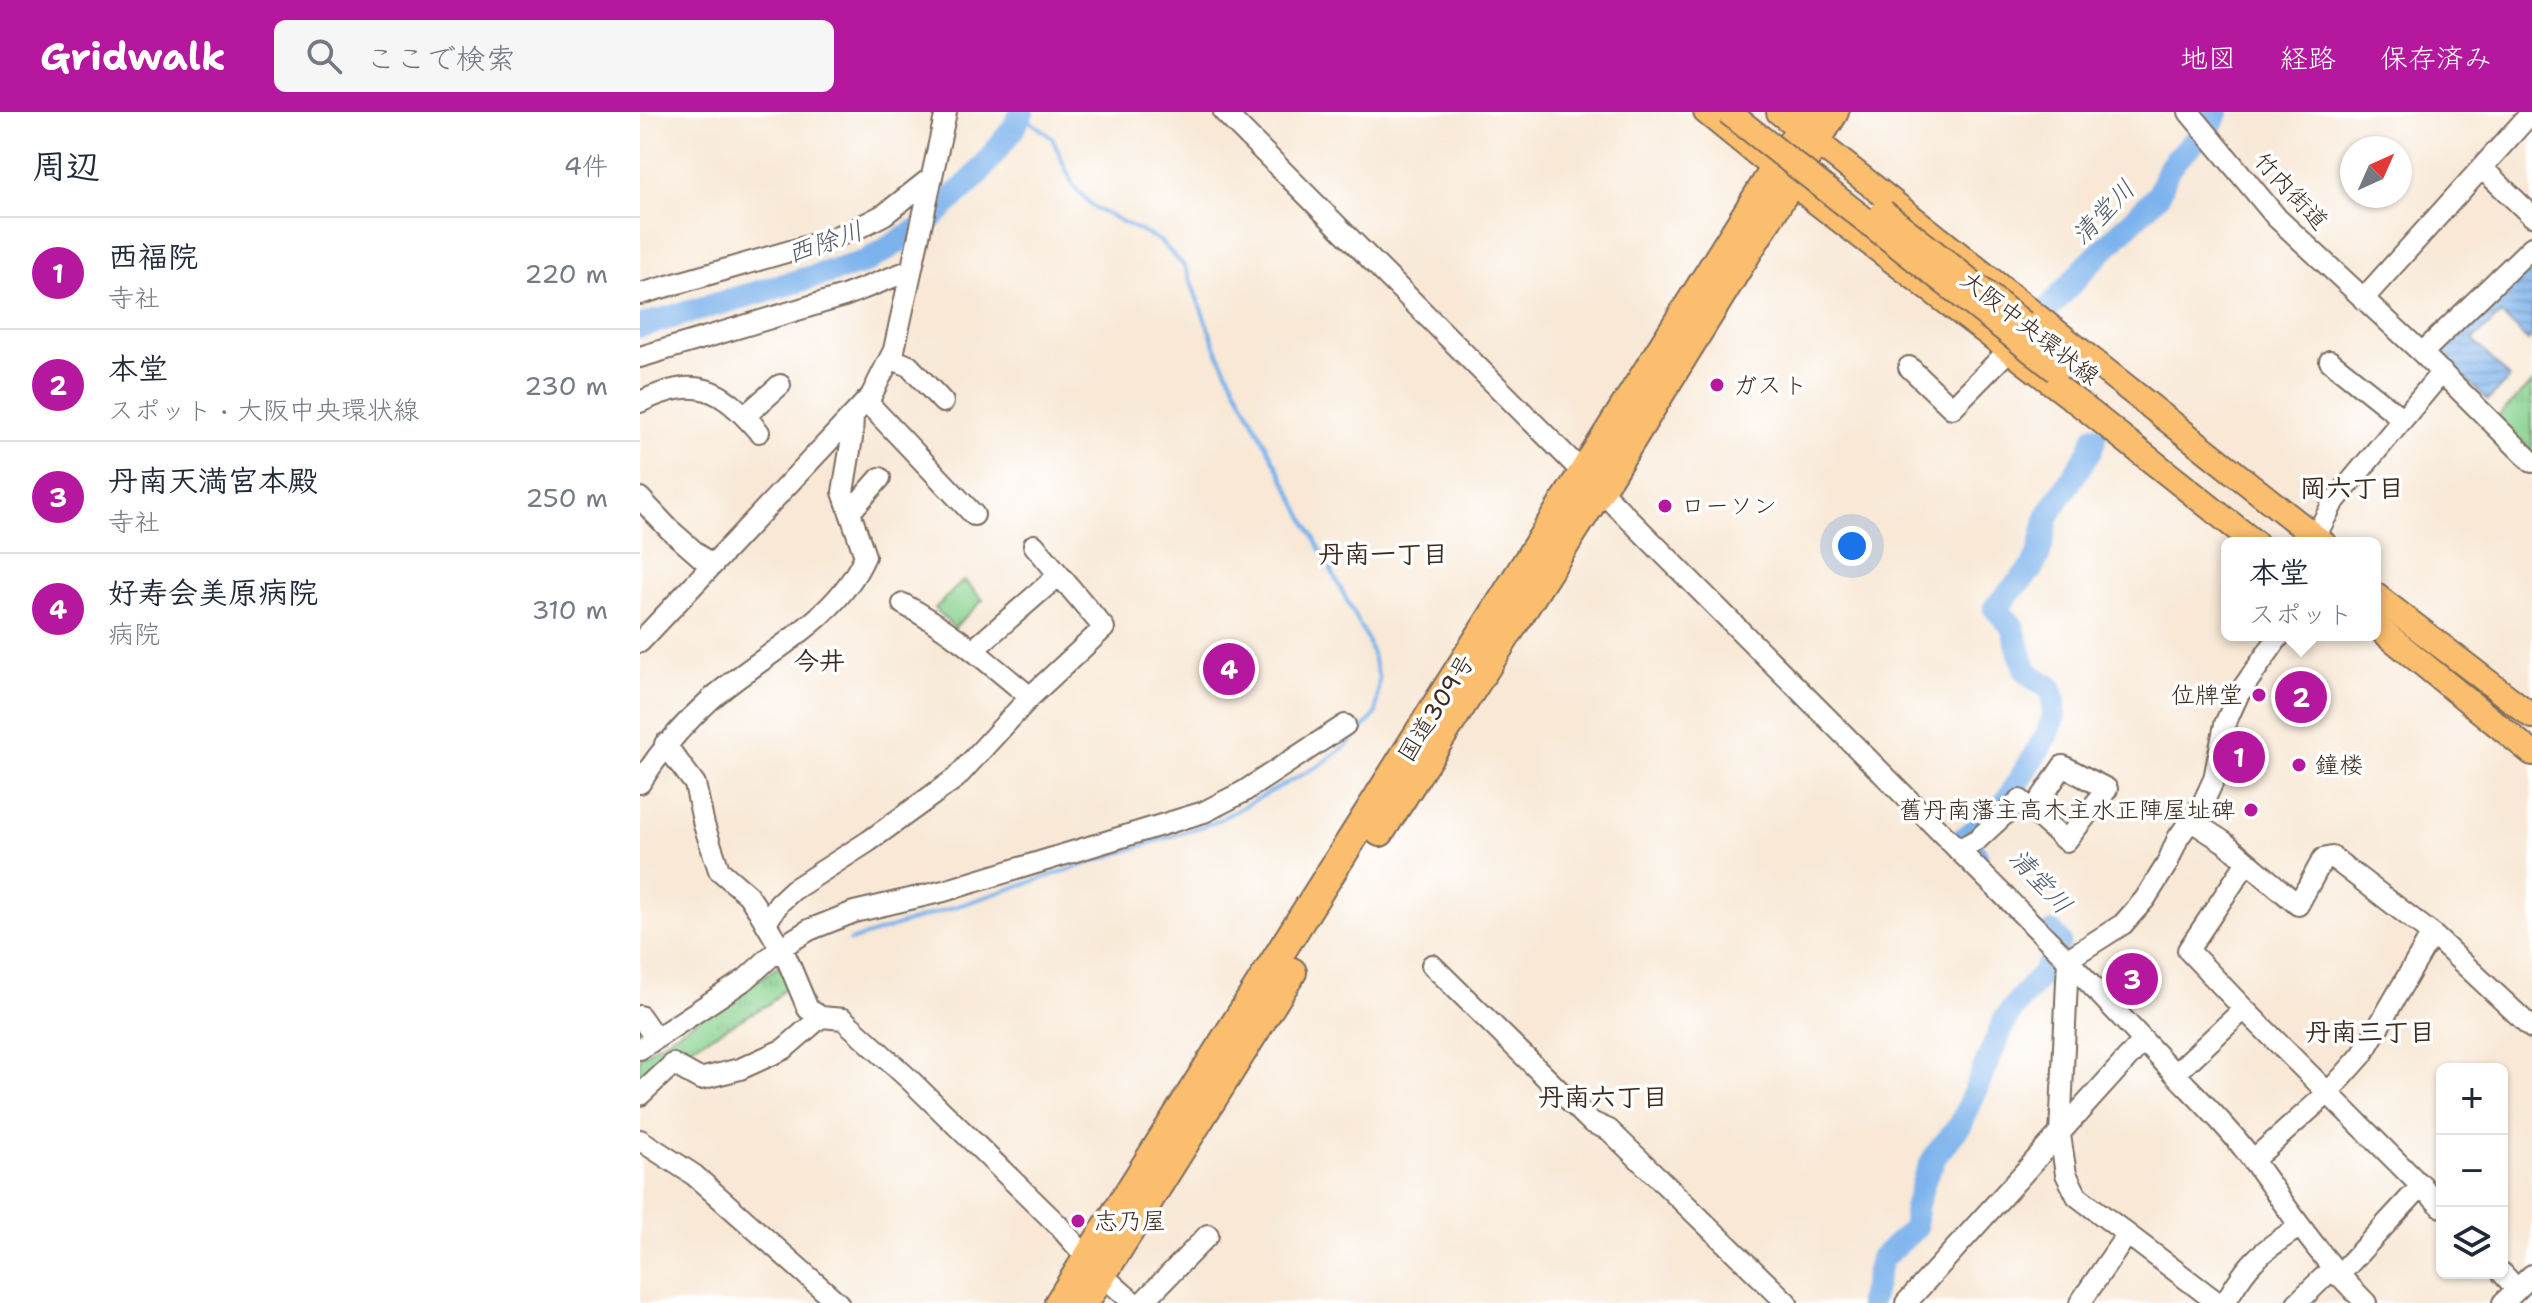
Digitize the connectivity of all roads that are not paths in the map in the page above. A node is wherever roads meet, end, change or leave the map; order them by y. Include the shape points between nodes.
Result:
1 (946, 112) edge
2 (1224, 112) edge
3 (1706, 112) edge
4 (1728, 112) edge
5 (1755, 112) edge
6 (1834, 112) edge
7 (2532, 112) edge
8 (1802, 123) edge
9 (2199, 126) edge
10 (2482, 168) junction
11 (1785, 175) junction
12 (930, 184) junction
13 (2532, 216) edge
14 (2532, 247) edge
15 (912, 267) junction
16 (640, 294) edge
17 (2363, 299) junction
18 (2009, 350) junction
19 (2422, 353) junction
20 (640, 357) edge
21 (890, 358) junction
22 (2330, 361) dead end
23 (2061, 363) junction
24 (1909, 367) dead end
25 (2442, 372) junction
26 (780, 385) dead end
27 (640, 402) edge
28 (943, 402) dead end
29 (860, 408) junction
30 (2403, 419) junction
31 (2532, 462) edge
32 (880, 478) dead end
33 (1592, 482) junction
34 (640, 498) edge
35 (851, 511) junction
36 (974, 515) dead end
37 (2247, 537) edge
38 (2268, 537) edge
39 (2309, 537) edge
40 (2310, 537) edge
41 (2317, 537) edge
42 (1034, 545) dead end
43 (711, 566) junction
44 (1059, 575) junction
45 (2381, 600) edge
46 (903, 604) dead end
47 (2381, 631) edge
48 (2276, 641) edge
49 (640, 642) edge
50 (973, 650) junction
51 (1030, 697) junction
52 (2532, 716) edge
53 (1345, 725) dead end
54 (665, 744) junction
55 (2532, 753) edge
56 (640, 783) edge
57 (2032, 812) dead end
58 (2190, 820) junction
59 (1966, 846) junction
60 (2247, 862) junction
61 (766, 923) junction
62 (2432, 934) junction
63 (780, 948) junction
64 (2061, 952) junction
65 (1432, 965) dead end
66 (2244, 1009) junction
67 (640, 1016) edge
68 (821, 1017) junction
69 (2532, 1028) edge
70 (2143, 1041) junction
71 (648, 1044) edge
72 (2175, 1074) junction
73 (2329, 1092) junction
74 (640, 1095) edge
75 (2060, 1135) junction
76 (640, 1140) edge
77 (2253, 1160) junction
78 (2422, 1185) junction
79 (2436, 1200) edge
80 (2299, 1227) junction
81 (1208, 1235) dead end
82 (2126, 1236) junction
83 (1095, 1267) junction
84 (2335, 1272) junction
85 (838, 1303) edge
86 (1059, 1303) edge
87 (1084, 1303) edge
88 (1134, 1303) edge
89 (1142, 1303) edge
90 (1787, 1303) edge
91 (1906, 1303) edge
92 (2080, 1303) edge
93 (2218, 1303) edge
94 (2225, 1303) edge
95 (2297, 1303) edge
96 (2366, 1303) edge

1 - 12 street
2 - 33 street
3 - 11 main road
4 - 23 main road, 大阪中央環状線, bridge
5 - 23 main road, 大阪中央環状線, bridge
6 - 8 highway, 国道309号
7 - 10 street
8 - 11 highway, 国道309号
8 - 40 main road
9 - 17 street, 竹内街道 via 2277,218
10 - 13 street
10 - 17 street
11 - 18 main road
11 - 33 highway, 国道309号
12 - 15 street
12 - 16 street via 885,214 825,241
14 - 19 street
15 - 20 street via 844,296
15 - 21 street
17 - 19 street, 竹内街道
18 - 24 street via 1952,408
18 - 37 main road
19 - 25 street
21 - 28 street via 909,366
21 - 29 street
22 - 30 street
23 - 38 main road, 大阪中央環状線
23 - 39 main road, 大阪中央環状線
25 - 30 street
25 - 31 street
26 - 27 street via 752,424 722,395 695,387
29 - 35 street via 843,492
29 - 36 street
29 - 43 street
30 - 41 street via 2333,503
32 - 35 street
33 - 59 street
33 - 83 highway, 国道309号 via 1345,886
34 - 43 street
35 - 54 street via 865,556 856,577 824,611 711,699
42 - 44 street
43 - 49 street
44 - 50 street
44 - 51 street via 1104,628
45 - 52 main road
46 - 50 street
47 - 55 main road
48 - 58 street via 2238,695 2225,724 2214,779
50 - 51 street
51 - 61 street via 956,778 793,890
53 - 63 street via 1204,812 944,891 854,912
54 - 56 street
54 - 61 street via 695,784 719,870 748,895
57 - 59 street via 2020,800
58 - 60 street
58 - 64 street via 2167,864 2123,924
59 - 64 street
60 - 62 street via 2298,905 2323,859 2332,857
60 - 66 street via 2188,950
61 - 63 street
62 - 69 street
62 - 73 street via 2362,1055
63 - 68 street via 808,1009
63 - 71 street via 746,979
64 - 70 street
64 - 75 street
65 - 90 street via 1591,1122 1609,1130
66 - 72 street
66 - 73 street
67 - 71 street
68 - 74 street via 784,1049 740,1069 700,1079 673,1064
68 - 83 street via 843,1019 910,1080
70 - 72 street
70 - 75 street
72 - 77 street
73 - 77 street
73 - 78 street
75 - 82 street via 2066,1174 2077,1196
75 - 91 street
76 - 85 street via 694,1175
77 - 80 street
78 - 79 street
78 - 84 street
80 - 84 street
80 - 94 street via 2252,1260
81 - 89 street
82 - 92 street
82 - 93 street
83 - 86 highway, 国道309号
83 - 87 highway, 国道309号
83 - 88 street
84 - 95 street
84 - 96 street

